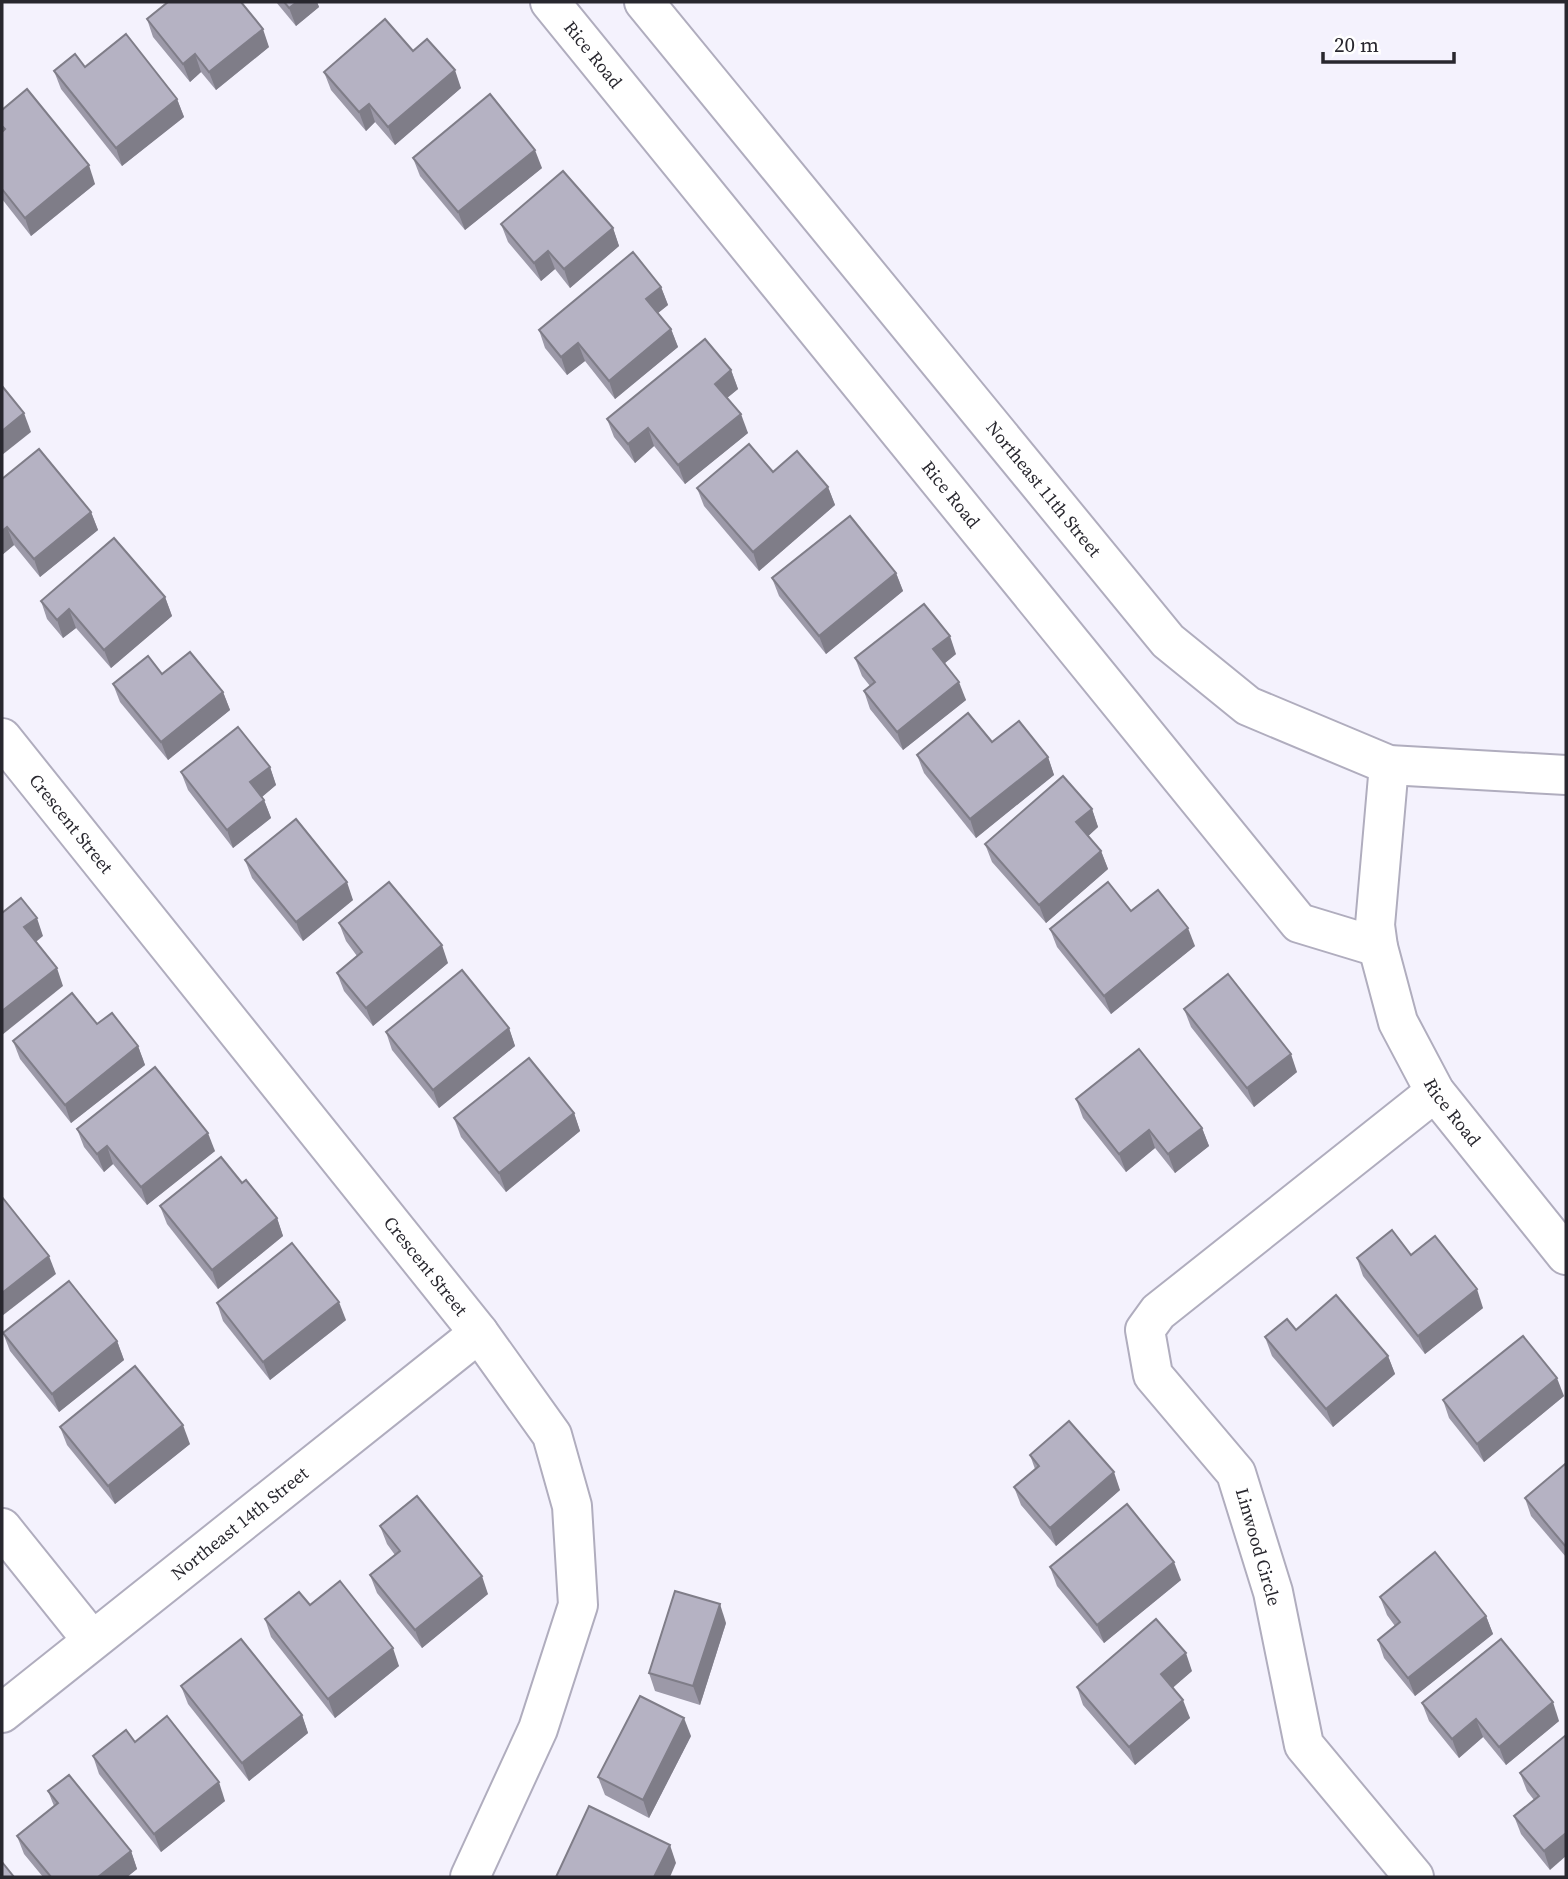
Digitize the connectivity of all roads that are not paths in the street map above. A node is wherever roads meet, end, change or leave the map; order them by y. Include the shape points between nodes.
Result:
1 (550, 2) edge
2 (644, 2) edge
3 (2, 738) edge
4 (1389, 765) junction
5 (1566, 775) edge
6 (1378, 947) junction
7 (1434, 1092) junction
8 (1566, 1255) edge
9 (479, 1333) junction
10 (2, 1528) edge
11 (92, 1640) junction
12 (2, 1713) edge
13 (470, 1877) edge
14 (1414, 1877) edge

1 - 6 street, Rice Road via 1299,923
2 - 4 street, Northeast 11th Street via 1168,641 1248,706
3 - 9 street, Crescent Street
4 - 5 street, Northeast 11th Street
4 - 6 street, Rice Road via 1375,925
6 - 7 street, Rice Road via 1398,1022
7 - 8 street, Rice Road
7 - 14 street, Linwood Circle via 1158,1312 1145,1331 1153,1375 1236,1473 1273,1592 1304,1745
9 - 11 street, Northeast 14th Street
9 - 13 street, Crescent Street via 552,1435 572,1506 578,1605 538,1729
10 - 11 street
11 - 12 street, Northeast 14th Street

